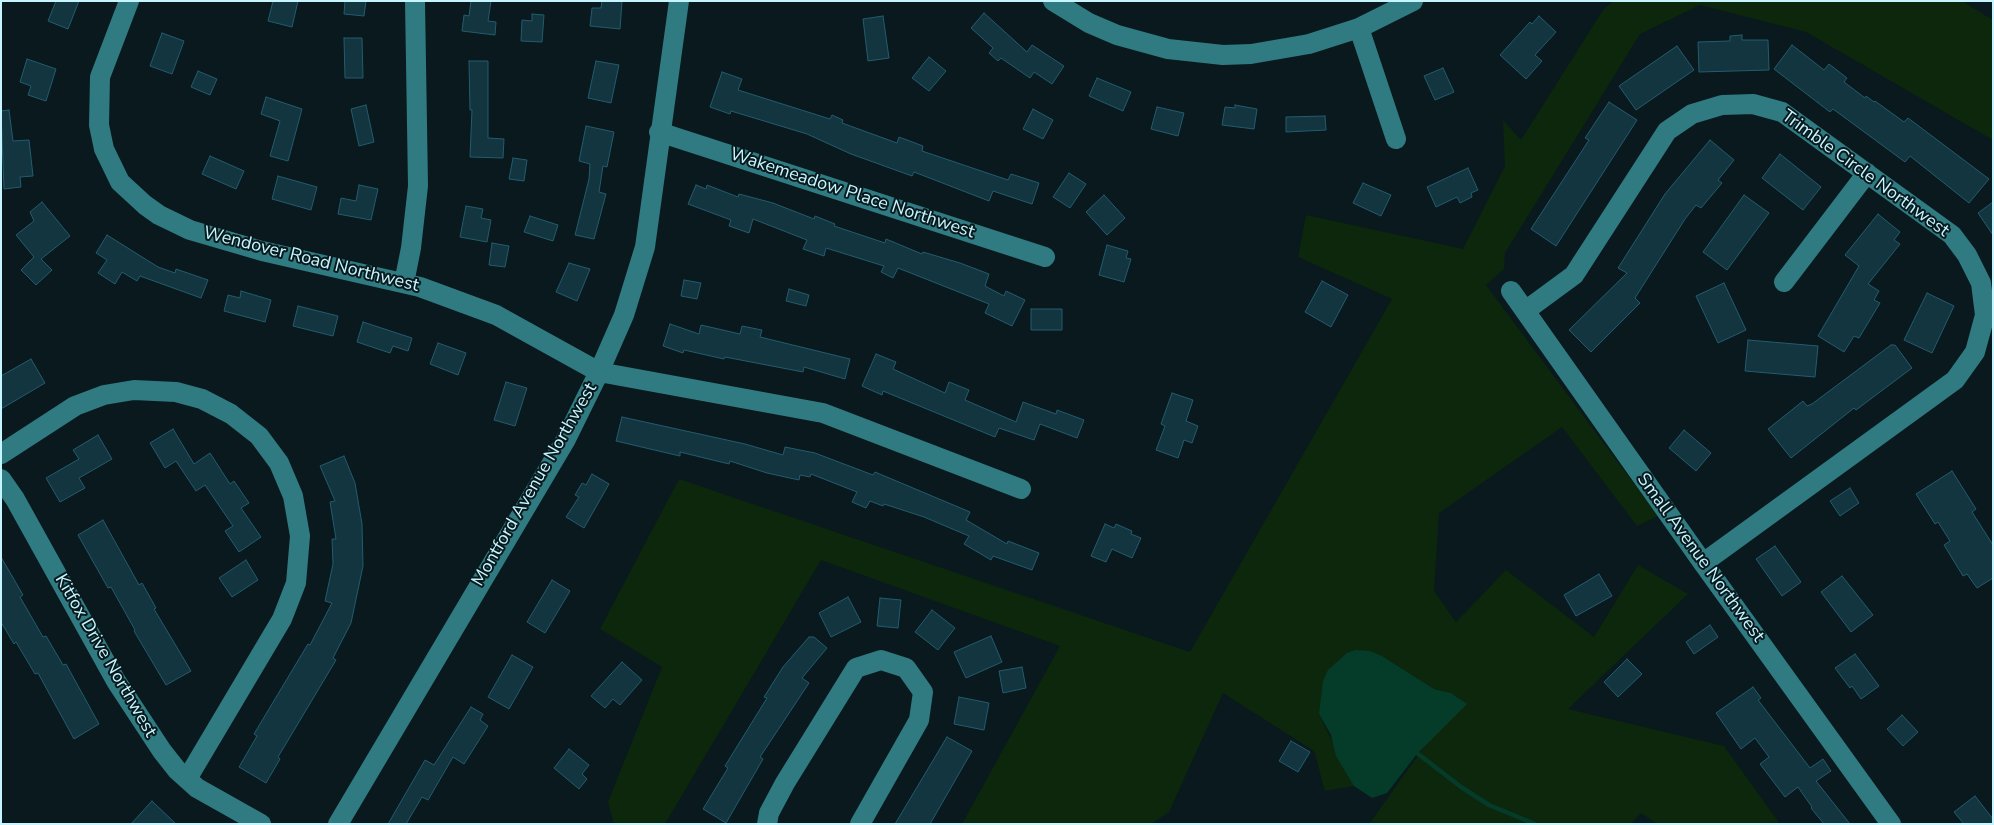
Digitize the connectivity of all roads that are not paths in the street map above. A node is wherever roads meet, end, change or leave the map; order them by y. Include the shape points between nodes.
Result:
1 (129, 1) edge
2 (415, 1) edge
3 (679, 1) edge
4 (1053, 1) edge
5 (1413, 1) edge
6 (1359, 28) junction
7 (659, 132) junction
8 (1396, 139) dead end
9 (1867, 172) junction
10 (1045, 257) dead end
11 (1784, 282) dead end
12 (404, 283) junction
13 (1511, 291) dead end
14 (1525, 311) junction
15 (599, 372) junction
16 (1, 454) edge
17 (1, 479) edge
18 (1021, 489) dead end
19 (1703, 563) junction
20 (187, 779) junction
21 (261, 824) edge
22 (338, 824) edge
23 (767, 824) edge
24 (860, 824) edge
25 (1892, 824) edge

1 - 12 street, Wendover Road Northwest via 100,77 98,102 104,149 112,170 129,192 159,215 190,230 262,251
2 - 12 street via 418,186
3 - 7 street, Montford Avenue Northwest
4 - 6 street via 1089,23 1117,35 1191,53 1251,54 1309,44
5 - 6 street
6 - 8 street
7 - 10 street, Wakemeadow Place Northwest
7 - 15 street, Montford Avenue Northwest via 645,247 624,315
9 - 11 street
9 - 14 street, Trimble Circle Northwest via 1782,112 1753,104 1722,105 1692,114 1667,131 1574,275
9 - 19 street, Trimble Circle Northwest via 1952,235 1967,255 1981,284 1985,315 1975,352 1955,380
12 - 15 street, Wendover Road Northwest via 496,316
13 - 14 street, Small Avenue Northwest
14 - 19 street, Small Avenue Northwest
15 - 18 street, Wendover Road Northwest via 823,413
15 - 22 street, Montford Avenue Northwest via 565,441
16 - 20 street via 75,406 104,395 134,390 176,392 202,399 230,414 259,436 279,463 293,496 300,536 296,583 282,619
17 - 20 street, Kitfox Drive Northwest via 15,498 116,681 162,751
19 - 25 street, Small Avenue Northwest
20 - 21 street, Kitfox Drive Northwest
23 - 24 street via 769,813 785,783 856,668 881,660 906,668 923,692 920,720

